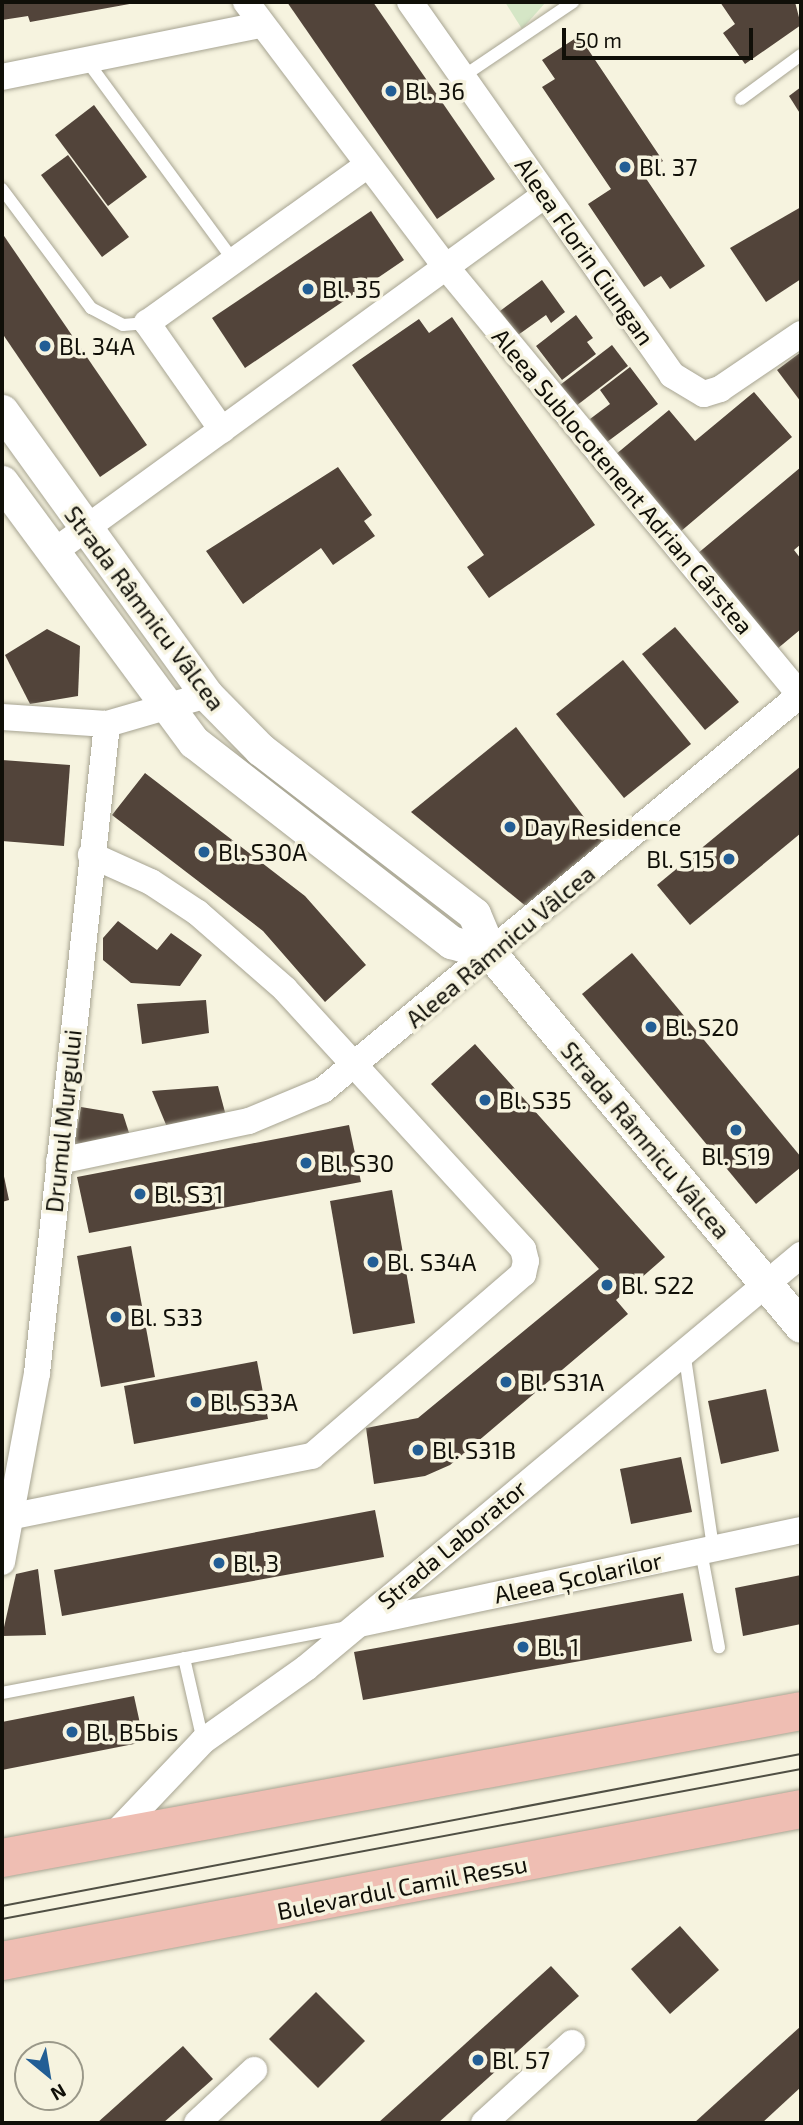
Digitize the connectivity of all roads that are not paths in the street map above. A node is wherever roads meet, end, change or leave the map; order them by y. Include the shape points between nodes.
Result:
1 (246, 2) edge
2 (410, 2) edge
3 (573, 2) edge
4 (261, 25) junction
5 (801, 55) edge
6 (86, 60) junction
7 (2, 77) edge
8 (462, 77) junction
9 (741, 99) dead end
10 (366, 166) junction
11 (2, 189) edge
12 (545, 195) junction
13 (234, 261) junction
14 (446, 267) junction
15 (147, 323) junction
16 (801, 334) edge
17 (2, 411) edge
18 (222, 430) junction
19 (2, 482) edge
20 (85, 529) junction
21 (52, 553) junction
22 (797, 685) edge
23 (206, 695) junction
24 (167, 709) junction
25 (2, 717) edge
26 (107, 724) junction
27 (91, 855) junction
28 (491, 954) junction
29 (358, 1063) junction
30 (59, 1161) junction
31 (801, 1255) edge
32 (766, 1284) junction
33 (801, 1326) edge
34 (684, 1350) junction
35 (14, 1516) junction
36 (801, 1530) edge
37 (707, 1550) junction
38 (2, 1562) edge
39 (354, 1626) junction
40 (719, 1647) dead end
41 (184, 1658) junction
42 (2, 1693) edge
43 (801, 1711) edge
44 (203, 1741) junction
45 (801, 1809) edge
46 (110, 1839) junction
47 (2, 1858) edge
48 (2, 1961) edge
49 (572, 2043) dead end
50 (254, 2070) dead end
51 (197, 2123) edge
52 (484, 2123) edge

1 - 4 street, Aleea Sublocotenent Adrian Cârstea
2 - 8 street, Aleea Florin Ciungan
3 - 8 lane
4 - 6 street
4 - 10 street, Aleea Sublocotenent Adrian Cârstea
5 - 9 lane
6 - 7 street
6 - 13 lane
8 - 12 street, Aleea Florin Ciungan
10 - 13 street
10 - 14 street, Aleea Sublocotenent Adrian Cârstea
11 - 15 lane via 91,307 123,325
12 - 14 street
12 - 16 street, Aleea Florin Ciungan via 672,375 689,389 720,389
13 - 15 street
14 - 18 street
14 - 22 street, Aleea Sublocotenent Adrian Cârstea
15 - 18 street
17 - 20 street, Strada Râmnicu Vâlcea
18 - 20 street
19 - 21 street, Strada Râmnicu Vâlcea
20 - 21 street
20 - 23 street, Strada Râmnicu Vâlcea
21 - 24 street, Strada Râmnicu Vâlcea
22 - 28 street, Aleea Râmnicu Vâlcea
23 - 24 street
23 - 28 street, Strada Râmnicu Vâlcea via 260,748 474,914
24 - 26 street
24 - 28 street, Strada Râmnicu Vâlcea via 226,773 451,943
25 - 26 street
26 - 27 street, Drumul Murgului
27 - 29 street via 151,881 198,913
27 - 30 street, Drumul Murgului
28 - 29 street, Aleea Râmnicu Vâlcea
28 - 32 street, Strada Râmnicu Vâlcea
29 - 30 street, Aleea Râmnicu Vâlcea via 288,1109
29 - 35 street via 523,1248 523,1274 312,1456
30 - 35 street, Drumul Murgului
31 - 32 street, Strada Laborator
32 - 33 street, Strada Râmnicu Vâlcea
32 - 34 street, Strada Laborator
34 - 37 lane
34 - 39 street, Strada Laborator
35 - 38 street, Drumul Murgului
36 - 37 street, Aleea Școlarilor
37 - 39 street, Aleea Școlarilor
37 - 40 lane
39 - 41 lane
39 - 44 street, Strada Laborator via 285,1684
41 - 42 lane
41 - 44 lane
43 - 46 main road
44 - 46 street, Strada Laborator
45 - 48 main road, Bulevardul Camil Ressu
46 - 47 main road
49 - 52 street
50 - 51 street

